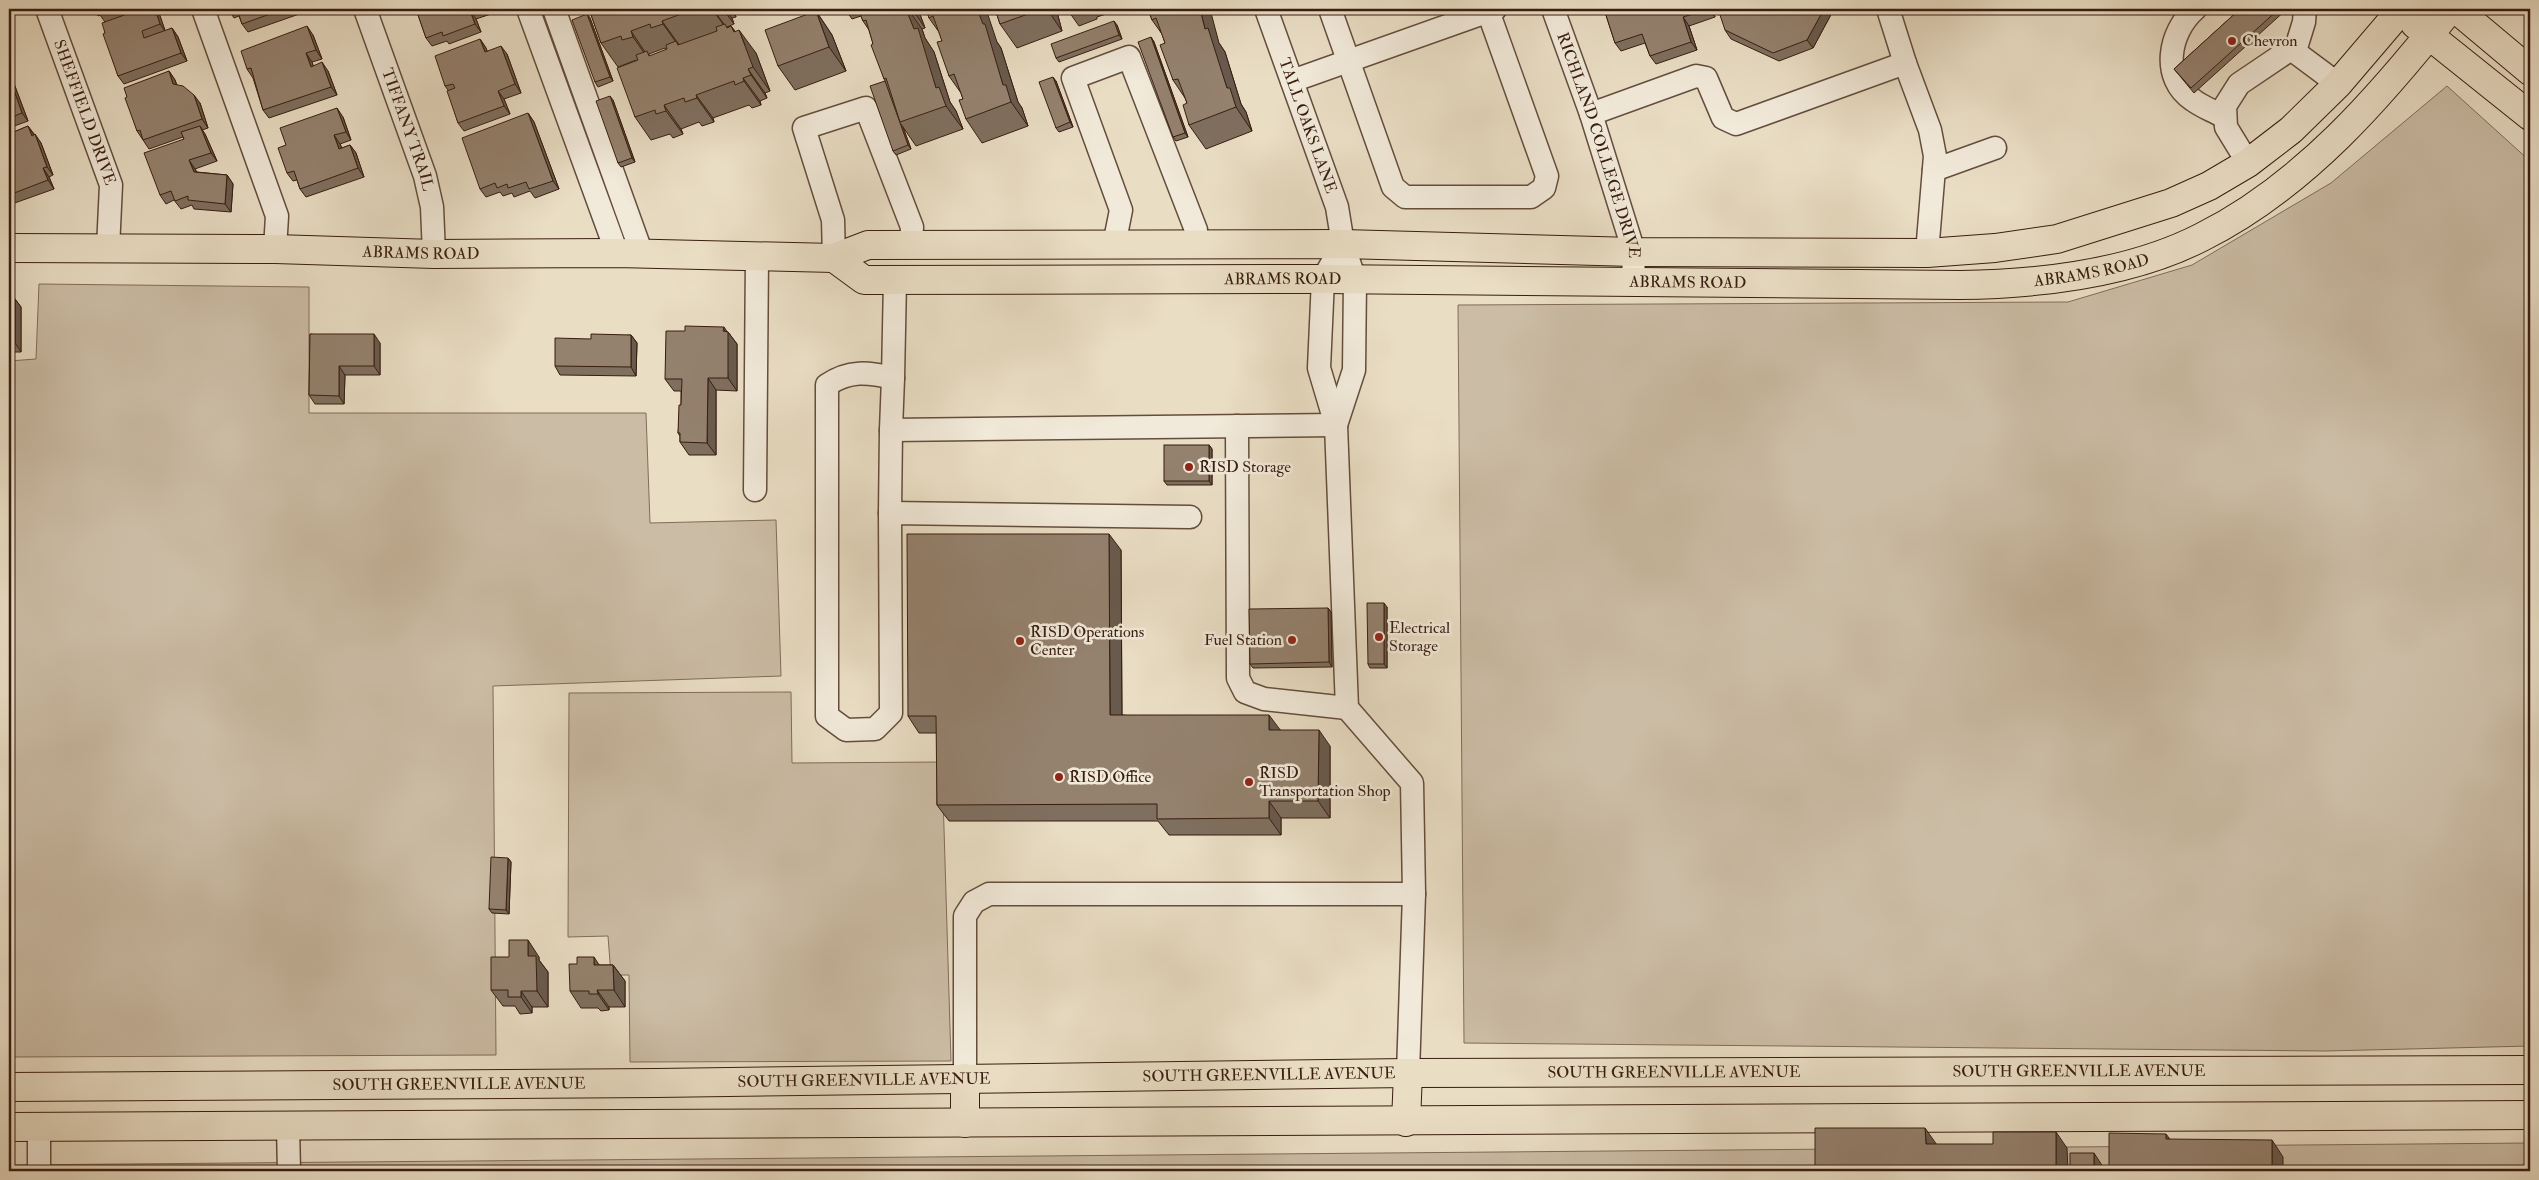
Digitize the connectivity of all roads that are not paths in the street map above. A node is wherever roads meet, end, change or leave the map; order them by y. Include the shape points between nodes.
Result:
1 (47, 9) edge
2 (203, 9) edge
3 (364, 9) edge
4 (528, 9) edge
5 (554, 9) edge
6 (1266, 9) edge
7 (1330, 9) edge
8 (1554, 9) edge
9 (1888, 9) edge
10 (2195, 9) edge
11 (2304, 9) edge
12 (2450, 9) edge
13 (2456, 9) edge
14 (1491, 10) edge
15 (2399, 10) edge
16 (2429, 35) junction
17 (2295, 52) junction
18 (1348, 61) junction
19 (1905, 64) junction
20 (2530, 71) edge
21 (1292, 81) junction
22 (2338, 84) junction
23 (1591, 114) junction
24 (2530, 116) edge
25 (2224, 117) junction
26 (1995, 148) dead end
27 (2248, 163) junction
28 (1934, 170) junction
29 (1343, 244) junction
30 (911, 245) junction
31 (1114, 245) junction
32 (1195, 245) junction
33 (9, 248) edge
34 (108, 248) junction
35 (275, 249) junction
36 (1634, 252) junction
37 (1927, 252) junction
38 (630, 253) junction
39 (434, 254) junction
40 (757, 256) junction
41 (834, 258) junction
42 (1323, 279) junction
43 (895, 280) junction
44 (1354, 280) junction
45 (1633, 284) junction
46 (1926, 285) junction
47 (893, 378) junction
48 (1336, 425) junction
49 (1237, 426) junction
50 (891, 430) junction
51 (755, 490) dead end
52 (890, 513) junction
53 (1190, 517) dead end
54 (1347, 708) junction
55 (1414, 894) junction
56 (2530, 1070) edge
57 (1408, 1073) junction
58 (965, 1078) junction
59 (38, 1086) junction
60 (254, 1086) junction
61 (9, 1087) edge
62 (2530, 1115) edge
63 (1406, 1122) junction
64 (965, 1123) junction
65 (39, 1127) junction
66 (288, 1127) junction
67 (9, 1128) edge
68 (39, 1171) edge
69 (289, 1171) edge

1 - 34 street, SHEFFIELD DRIVE via 111,185
2 - 35 street via 277,216
3 - 39 street, TIFFANY TRAIL via 425,176 432,207
4 - 38 street
5 - 38 street
6 - 21 street, TALL OAKS LANE
7 - 18 street
8 - 23 street, RICHLAND COLLEGE DRIVE
9 - 19 street
10 - 25 street via 2186,17 2174,40 2171,69 2191,100
11 - 17 street via 2304,22
12 - 16 main road, ABRAMS ROAD
13 - 20 main road
14 - 18 street
14 - 18 street via 1547,176 1544,188 1531,197 1432,198 1400,195 1393,187
15 - 16 main road
15 - 22 main road, ABRAMS ROAD
16 - 24 main road
16 - 46 main road, ABRAMS ROAD via 2370,105 2311,162 2248,209 2202,237 2153,257 2070,278 2020,284
17 - 22 street
17 - 25 street via 2288,50 2239,84 2225,106
18 - 21 street
19 - 23 street via 1736,124 1723,118 1706,78 1696,76
19 - 28 street via 1930,130
21 - 29 street, TALL OAKS LANE via 1337,207
22 - 27 main road, ABRAMS ROAD via 2291,130
23 - 36 street, RICHLAND COLLEGE DRIVE
25 - 27 street via 2226,127
26 - 28 street
27 - 37 main road, ABRAMS ROAD via 2171,203 2058,239 1995,248
28 - 37 street
29 - 32 main road, ABRAMS ROAD
29 - 36 main road, ABRAMS ROAD
29 - 42 street
29 - 44 street, TALL OAKS LANE
30 - 31 main road, ABRAMS ROAD
30 - 41 main road, ABRAMS ROAD via 868,245
30 - 41 street via 912,227 866,108 804,128 833,220
31 - 32 main road, ABRAMS ROAD
31 - 32 street via 1120,210 1073,78 1129,57 1196,230
33 - 34 main road, ABRAMS ROAD
34 - 35 main road, ABRAMS ROAD
35 - 39 main road, ABRAMS ROAD
36 - 37 main road, ABRAMS ROAD
36 - 45 street, RICHLAND COLLEGE DRIVE
37 - 46 main road
38 - 39 main road, ABRAMS ROAD
38 - 40 main road, ABRAMS ROAD
40 - 41 main road, ABRAMS ROAD
40 - 51 street
41 - 43 main road, ABRAMS ROAD via 864,280
42 - 43 main road, ABRAMS ROAD
42 - 44 main road, ABRAMS ROAD
42 - 48 street via 1319,368
43 - 47 street
44 - 45 main road, ABRAMS ROAD
44 - 48 street, TALL OAKS LANE via 1354,370
45 - 46 main road, ABRAMS ROAD
47 - 50 street
47 - 52 street via 874,373 842,375 827,385 827,716 846,730 875,729 891,713
48 - 49 street
48 - 54 street
49 - 50 street
49 - 54 street via 1238,678 1245,692 1264,699
50 - 52 street
52 - 53 street
54 - 55 street via 1412,783
55 - 57 street
55 - 58 street via 988,894 974,902 965,916
56 - 57 main road, SOUTH GREENVILLE AVENUE
57 - 58 main road, SOUTH GREENVILLE AVENUE
57 - 63 main road
58 - 60 main road, SOUTH GREENVILLE AVENUE
58 - 64 main road
59 - 60 main road, SOUTH GREENVILLE AVENUE
59 - 61 main road, SOUTH GREENVILLE AVENUE
59 - 65 main road
60 - 66 main road
62 - 63 main road
63 - 64 main road
64 - 66 main road
65 - 66 main road
65 - 67 main road
65 - 68 street
66 - 69 street

